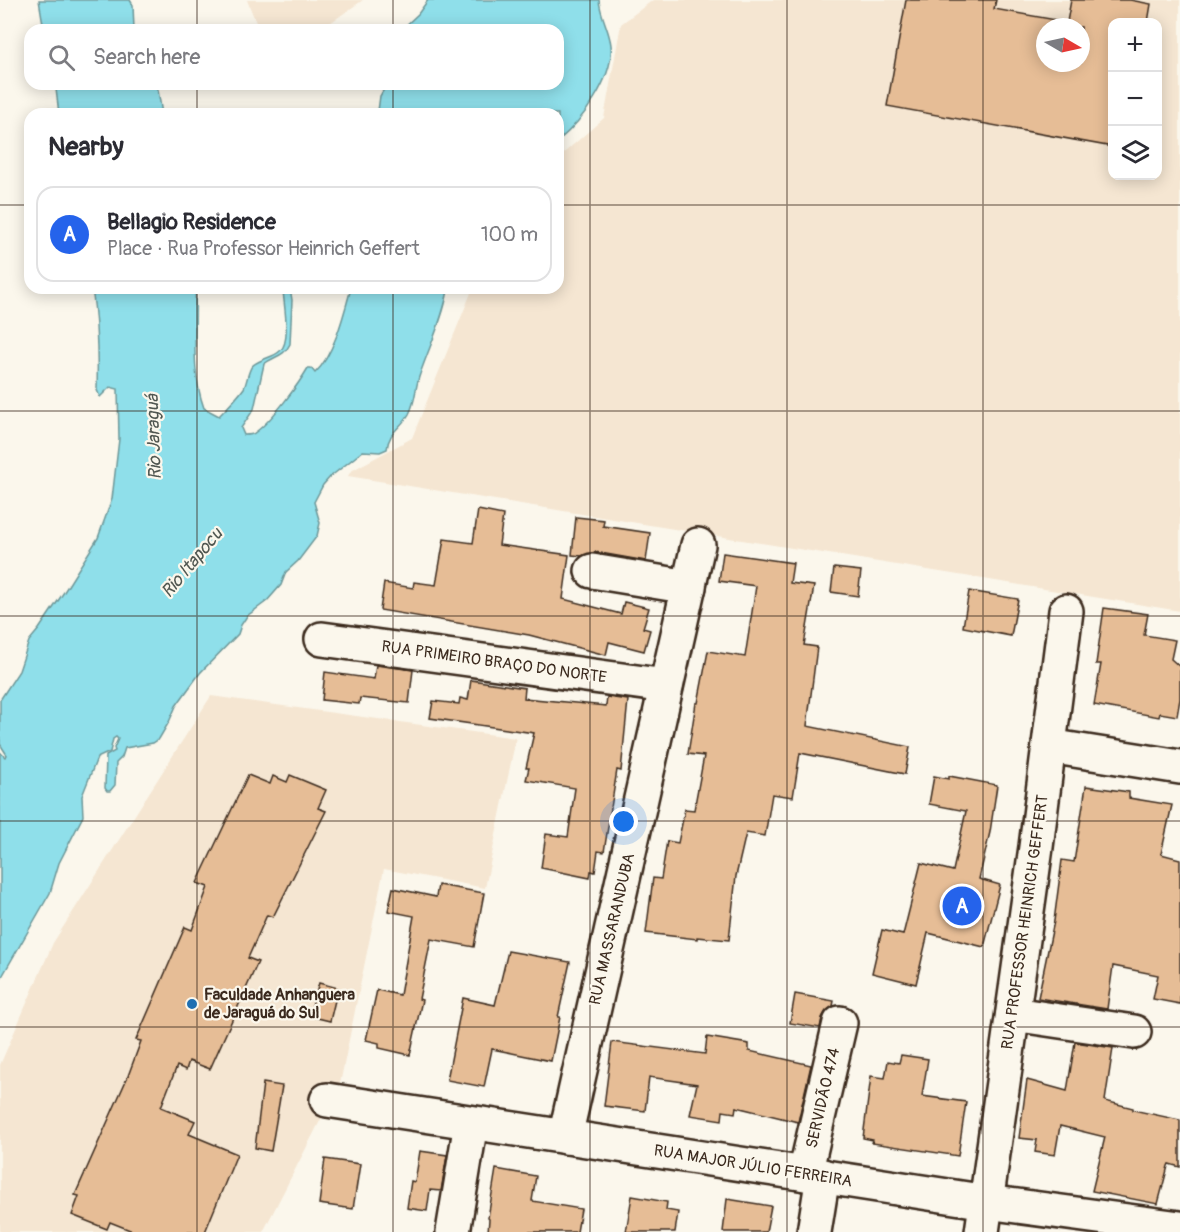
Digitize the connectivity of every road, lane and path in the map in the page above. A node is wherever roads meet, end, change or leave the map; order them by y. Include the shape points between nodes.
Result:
1 (698, 545) dead end
2 (592, 571) dead end
3 (689, 587) junction
4 (1066, 611) dead end
5 (322, 639) dead end
6 (666, 686) junction
7 (1049, 746) junction
8 (1180, 767) edge
9 (1013, 1014) junction
10 (840, 1023) dead end
11 (1134, 1032) dead end
12 (327, 1100) dead end
13 (471, 1123) junction
14 (565, 1137) junction
15 (814, 1175) junction
16 (984, 1217) edge
17 (1180, 1228) edge
18 (453, 1232) edge
19 (814, 1232) edge

1 - 3 street, RUA MASSARANDUBA
2 - 3 street
3 - 6 street, RUA MASSARANDUBA
4 - 7 street, RUA PROFESSOR HEINRICH GEFFERT
5 - 6 street, RUA PRIMEIRO BRAÇO DO NORTE
6 - 14 street, RUA MASSARANDUBA
7 - 8 street
7 - 9 street, RUA PROFESSOR HEINRICH GEFFERT
9 - 11 street
9 - 16 street, RUA PROFESSOR HEINRICH GEFFERT
10 - 15 street, SERVIDÃO 474
12 - 13 street, RUA MAJOR JÚLIO FERREIRA
13 - 14 street, RUA MAJOR JÚLIO FERREIRA
13 - 18 street
14 - 15 street, RUA MAJOR JÚLIO FERREIRA
15 - 16 street, RUA MAJOR JÚLIO FERREIRA
15 - 19 street, SERVIDÃO 474
16 - 17 street, RUA MAJOR JÚLIO FERREIRA

